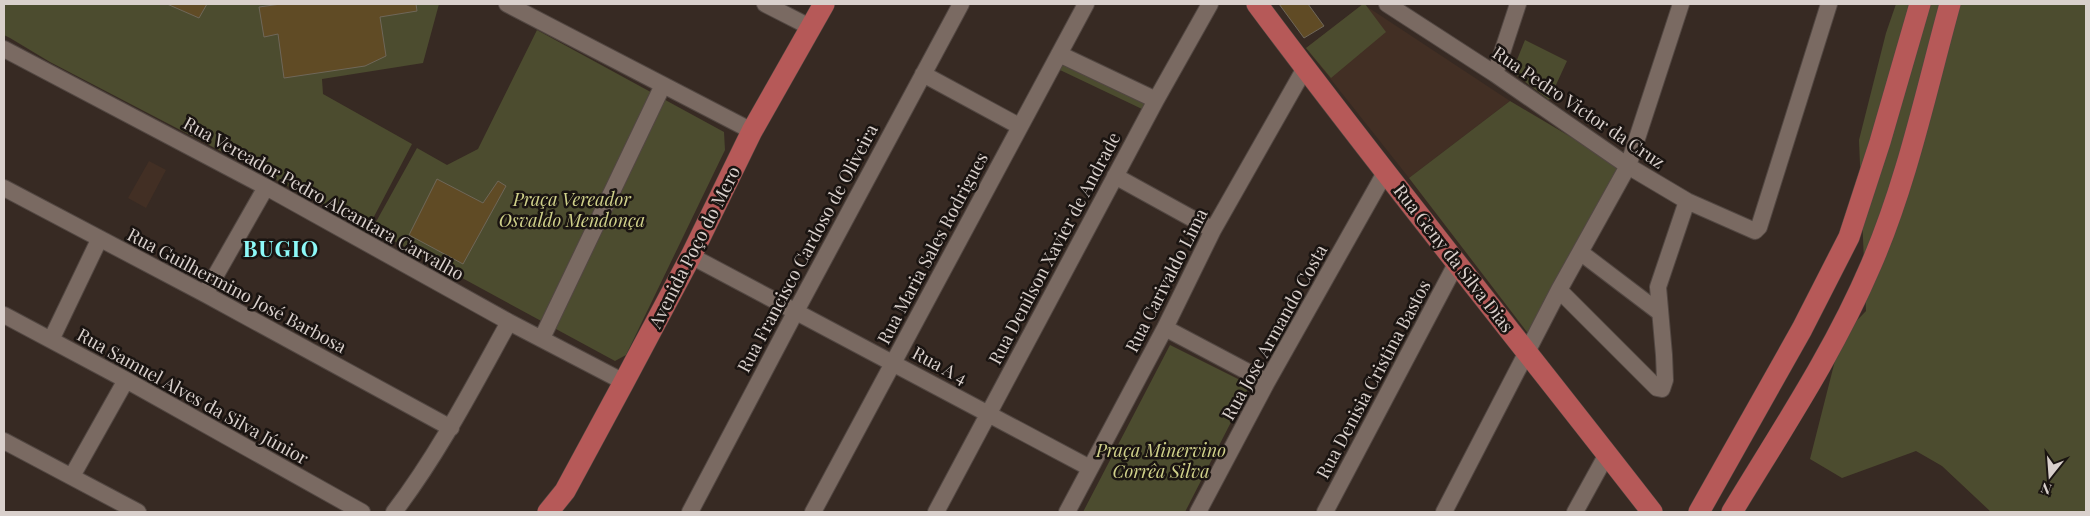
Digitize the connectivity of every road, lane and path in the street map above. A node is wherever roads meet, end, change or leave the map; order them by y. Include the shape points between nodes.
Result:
1 (507, 4) edge
2 (765, 4) edge
3 (824, 4) edge
4 (961, 4) edge
5 (1086, 4) edge
6 (1210, 4) edge
7 (1257, 4) edge
8 (1387, 4) edge
9 (1518, 4) edge
10 (1681, 4) edge
11 (1829, 4) edge
12 (1920, 4) edge
13 (1950, 4) edge
14 (810, 27) junction
15 (4, 49) edge
16 (1059, 54) junction
17 (1305, 68) junction
18 (923, 74) junction
19 (1495, 74) junction
20 (663, 86) junction
21 (1156, 100) junction
22 (1019, 126) junction
23 (752, 131) junction
24 (1628, 166) junction
25 (1386, 171) junction
26 (1115, 176) junction
27 (266, 187) junction
28 (4, 188) edge
29 (1687, 201) junction
30 (1213, 230) junction
31 (100, 240) junction
32 (1580, 252) junction
33 (690, 256) junction
34 (1456, 264) junction
35 (1559, 290) junction
36 (205, 294) junction
37 (796, 310) junction
38 (1659, 312) junction
39 (4, 315) edge
40 (509, 322) junction
41 (1165, 328) junction
42 (542, 338) junction
43 (51, 340) junction
44 (1527, 352) junction
45 (893, 362) junction
46 (126, 380) junction
47 (624, 382) junction
48 (1267, 382) junction
49 (988, 412) junction
50 (451, 428) junction
51 (4, 441) edge
52 (1607, 454) junction
53 (1090, 468) junction
54 (72, 476) junction
55 (565, 491) junction
56 (138, 512) edge
57 (362, 512) edge
58 (394, 512) edge
59 (548, 512) edge
60 (562, 512) edge
61 (690, 512) edge
62 (814, 512) edge
63 (936, 512) edge
64 (1067, 512) edge
65 (1198, 512) edge
66 (1326, 512) edge
67 (1444, 512) edge
68 (1576, 512) edge
69 (1652, 512) edge
70 (1699, 512) edge
71 (1732, 512) edge

1 - 20 street
2 - 14 street
3 - 14 main road, Avenida Poço do Mero
4 - 18 street, Rua Francisco Cardoso de Oliveira
5 - 16 street, Rua Maria Sales Rodrigues
6 - 21 street, Rua Denilson Xavier de Andrade
7 - 17 main road, Rua Geny da Silva Dias
8 - 19 street, Rua Pedro Victor da Cruz
9 - 19 street
10 - 24 street
11 - 29 street, Rua Pedro Victor da Cruz via 1759,227 1755,230
12 - 70 main road via 1849,238
13 - 71 main road via 1907,160 1872,264 1819,370
14 - 23 main road, Avenida Poço do Mero
15 - 27 street, Rua Vereador Pedro Alcantara Carvalho
16 - 21 street
16 - 22 street, Rua Maria Sales Rodrigues
17 - 25 main road, Rua Geny da Silva Dias
17 - 30 street, Rua Carivaldo Lima
18 - 22 street
18 - 37 street, Rua Francisco Cardoso de Oliveira
19 - 24 street, Rua Pedro Victor da Cruz
20 - 23 street
20 - 42 street
21 - 26 street, Rua Denilson Xavier de Andrade
22 - 45 street, Rua Maria Sales Rodrigues
23 - 33 main road, Avenida Poço do Mero
24 - 29 street, Rua Pedro Victor da Cruz
24 - 32 street
25 - 34 main road, Rua Geny da Silva Dias
25 - 48 street, Rua Jose Armando Costa
26 - 30 street
26 - 49 street, Rua Denilson Xavier de Andrade
27 - 36 street
27 - 40 street, Rua Vereador Pedro Alcantara Carvalho
28 - 31 street, Rua Guilhermino José Barbosa
29 - 38 street via 1660,277
30 - 41 street, Rua Carivaldo Lima
31 - 36 street, Rua Guilhermino José Barbosa
31 - 43 street
32 - 35 street
32 - 38 street
33 - 37 street, Rua A 4
33 - 47 main road, Avenida Poço do Mero
34 - 44 main road, Rua Geny da Silva Dias
34 - 66 street, Rua Denisia Cristina Bastos
35 - 38 street via 1657,388 1662,389 1665,363
35 - 44 street
36 - 50 street, Rua Guilhermino José Barbosa
37 - 45 street, Rua A 4
37 - 61 street, Rua Francisco Cardoso de Oliveira
39 - 43 street, Rua Samuel Alves da Silva Júnior
40 - 42 street, Rua Vereador Pedro Alcantara Carvalho
40 - 50 street
41 - 48 street
41 - 53 street, Rua Carivaldo Lima
42 - 47 street, Rua Vereador Pedro Alcantara Carvalho
43 - 46 street, Rua Samuel Alves da Silva Júnior
44 - 52 main road, Rua Geny da Silva Dias
44 - 67 street
45 - 49 street, Rua A 4
45 - 62 street, Rua Maria Sales Rodrigues
46 - 54 street
46 - 57 street, Rua Samuel Alves da Silva Júnior
47 - 55 main road, Avenida Poço do Mero
48 - 65 street, Rua Jose Armando Costa
49 - 53 street, Rua A 4
49 - 63 street, Rua Denilson Xavier de Andrade
50 - 58 street
51 - 54 street
52 - 68 street
52 - 69 main road, Rua Geny da Silva Dias
53 - 64 street, Rua Carivaldo Lima
54 - 56 street
55 - 59 main road, Avenida Poço do Mero
55 - 60 main road, Avenida Poço do Mero

